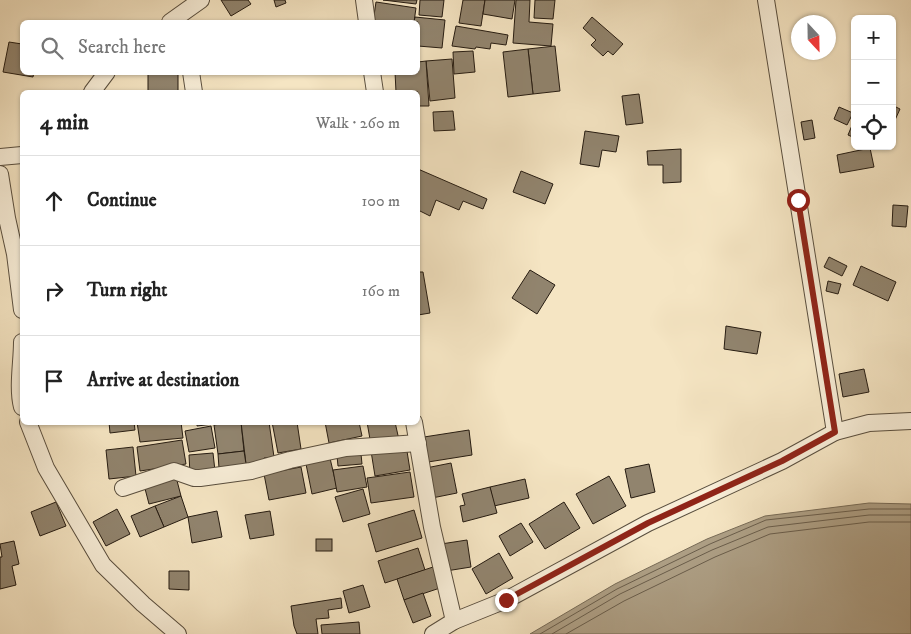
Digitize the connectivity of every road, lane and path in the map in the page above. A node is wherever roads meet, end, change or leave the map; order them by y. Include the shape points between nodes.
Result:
1 (201, 0) edge
2 (364, 0) edge
3 (766, 0) edge
4 (173, 20) edge
5 (367, 20) edge
6 (105, 75) edge
7 (191, 75) edge
8 (372, 75) edge
9 (94, 90) edge
10 (194, 90) edge
11 (375, 90) edge
12 (20, 155) edge
13 (0, 157) edge
14 (0, 174) edge
15 (20, 294) edge
16 (911, 421) edge
17 (29, 425) edge
18 (415, 425) edge
19 (835, 432) junction
20 (418, 443) junction
21 (123, 488) dead end
22 (454, 621) junction
23 (178, 634) edge
24 (433, 634) edge

1 - 4 street
2 - 5 street
3 - 19 street
6 - 9 street
7 - 10 street
8 - 11 street
12 - 13 street
14 - 15 street
16 - 19 street via 869,423
17 - 23 street via 46,468 103,565
18 - 20 street
19 - 22 street via 782,461 648,523 506,600
20 - 21 street via 346,448 251,471 200,478 174,470
20 - 22 street via 432,527
22 - 24 street

